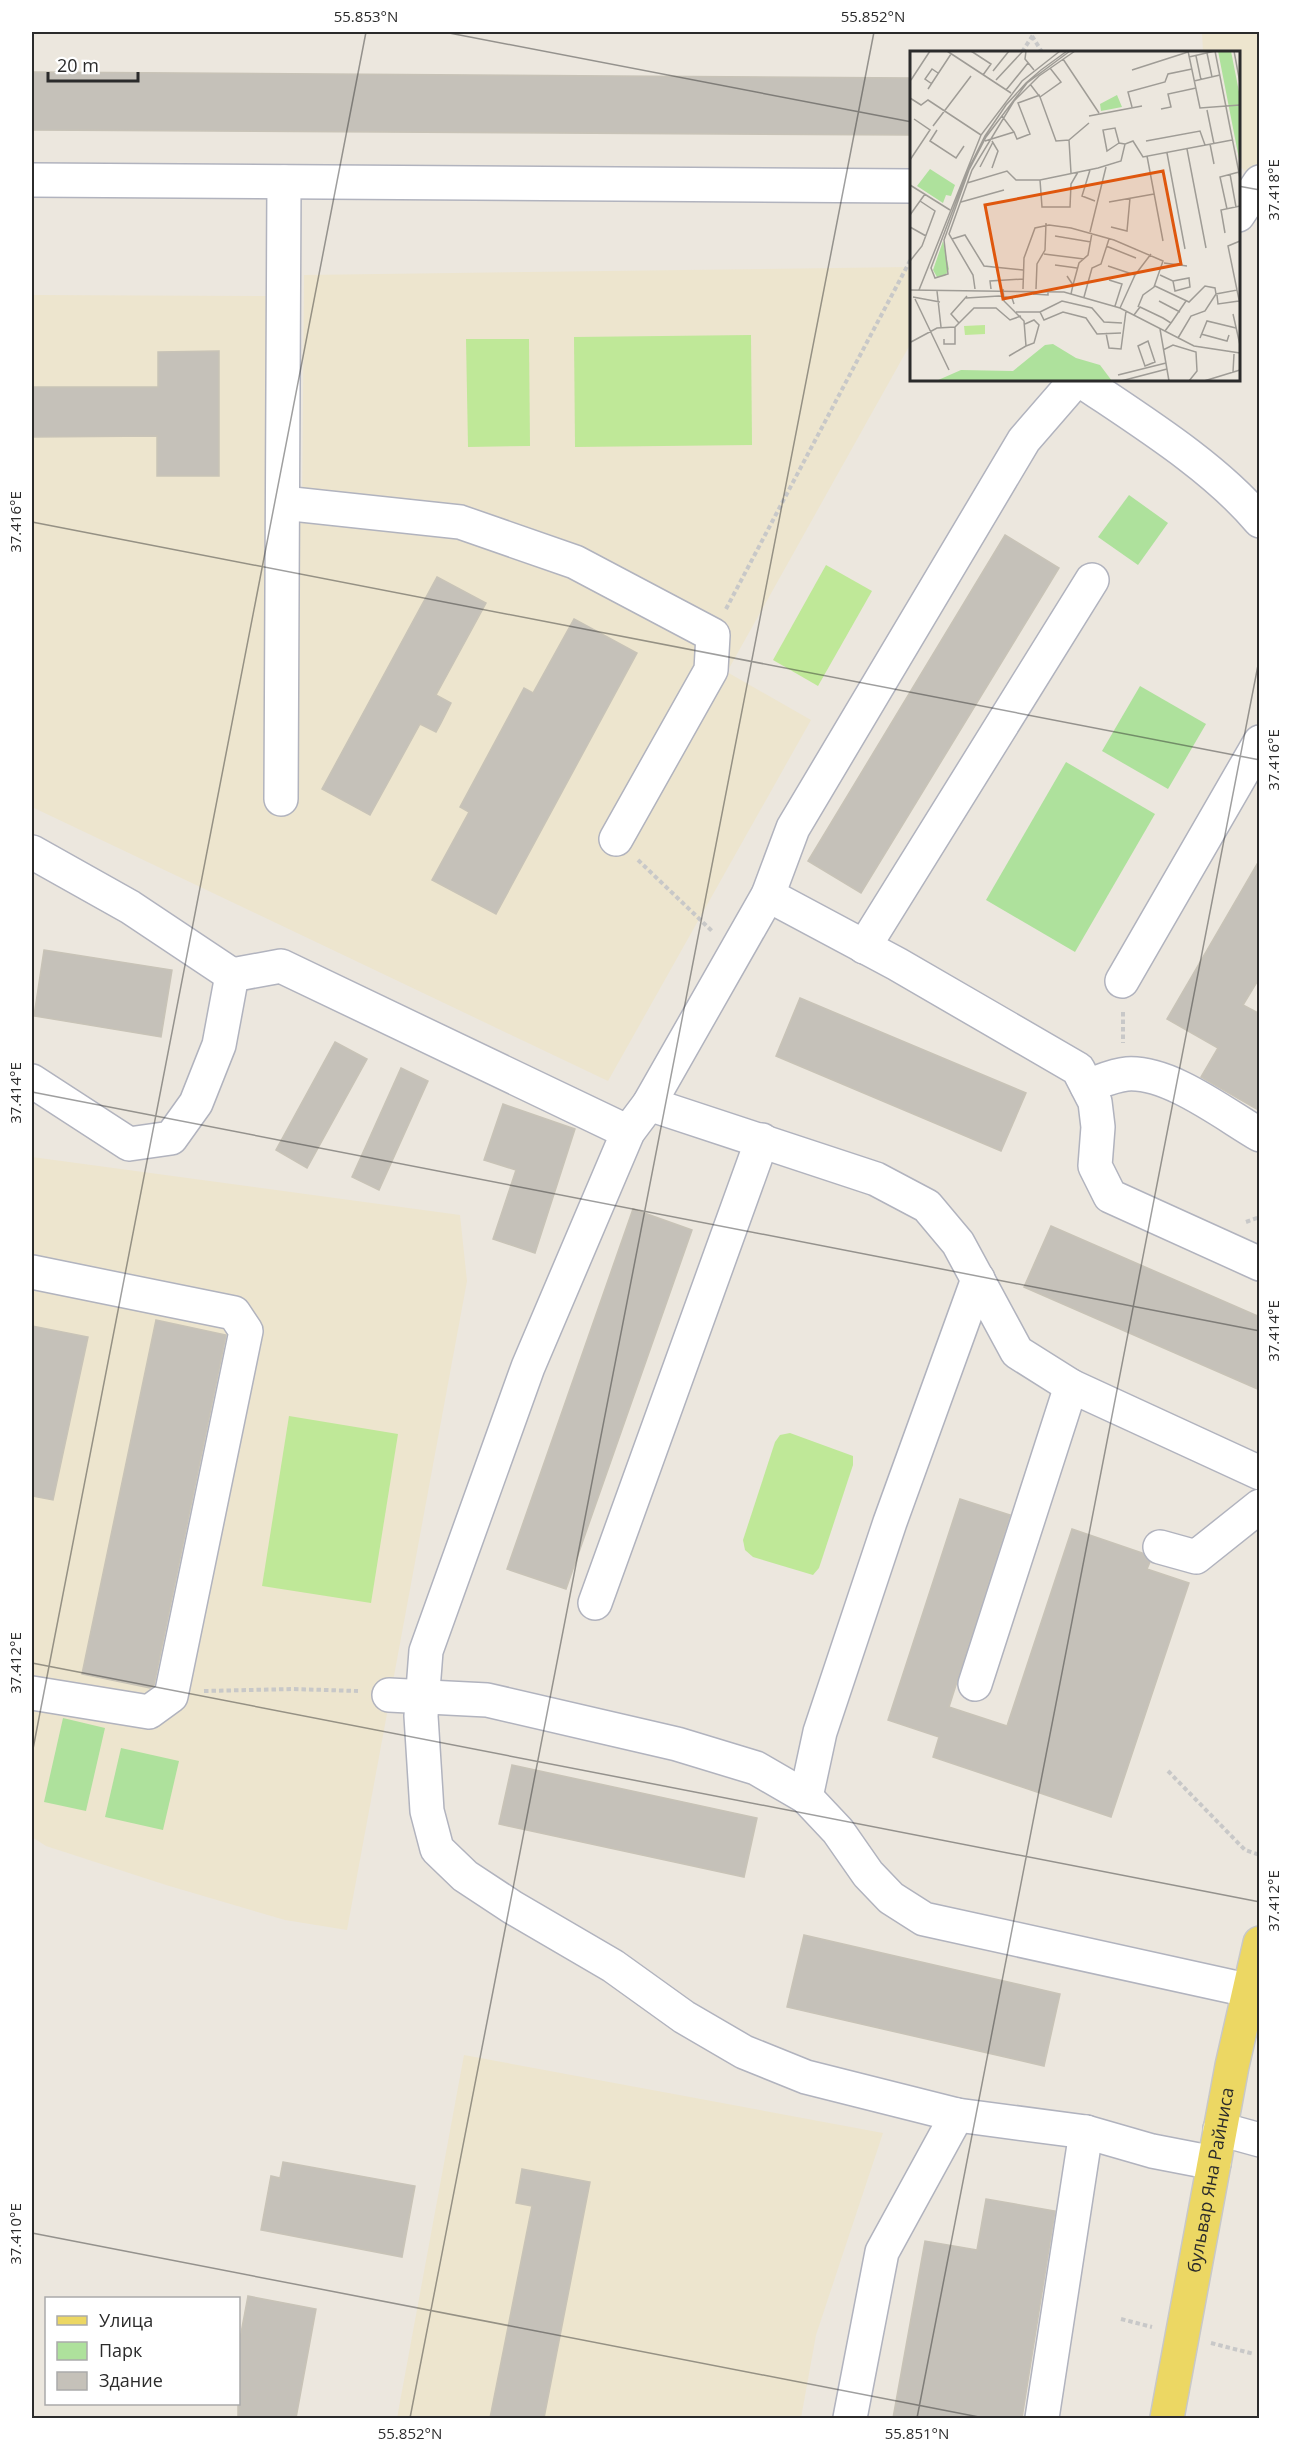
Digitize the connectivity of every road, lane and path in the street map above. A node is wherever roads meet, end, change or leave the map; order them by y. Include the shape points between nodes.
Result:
1 (1034, 34) edge
2 (1023, 51) edge
3 (1042, 51) edge
4 (32, 180) edge
5 (285, 182) junction
6 (1260, 182) edge
7 (910, 186) edge
8 (1240, 213) edge
9 (1240, 221) edge
10 (1260, 226) edge
11 (910, 261) edge
12 (1077, 381) edge
13 (1080, 381) edge
14 (283, 503) junction
15 (1260, 521) edge
16 (1092, 580) dead end
17 (713, 634) junction
18 (1260, 742) edge
19 (281, 799) dead end
20 (616, 838) joint
21 (32, 852) edge
22 (768, 894) junction
23 (864, 947) junction
24 (734, 952) junction
25 (232, 975) junction
26 (1122, 981) joint
27 (1124, 1074) junction
28 (32, 1081) edge
29 (1087, 1086) junction
30 (649, 1104) junction
31 (628, 1132) junction
32 (1260, 1135) edge
33 (762, 1140) junction
34 (1260, 1264) edge
35 (32, 1272) edge
36 (978, 1279) junction
37 (1071, 1386) junction
38 (1260, 1473) edge
39 (1260, 1506) edge
40 (1160, 1547) dead end
41 (595, 1604) dead end
42 (975, 1684) dead end
43 (32, 1693) edge
44 (389, 1695) joint
45 (171, 1696) junction
46 (422, 1696) junction
47 (1168, 1771) dead end
48 (806, 1797) junction
49 (1260, 1855) edge
50 (1260, 1943) edge
51 (1247, 1990) junction
52 (957, 2115) junction
53 (1220, 2129) junction
54 (1086, 2132) junction
55 (1260, 2140) edge
56 (1214, 2163) junction
57 (850, 2418) edge
58 (1041, 2418) edge
59 (1167, 2418) edge

1 - 2 path
1 - 3 path
4 - 5 lane
5 - 7 lane
5 - 14 lane
6 - 8 lane
9 - 10 lane
11 - 17 path
12 - 22 lane via 1024,440 793,828
13 - 15 lane via 1158,433 1243,501
14 - 17 lane via 460,522 575,562
14 - 19 lane
16 - 23 lane
17 - 20 lane via 711,670
18 - 26 lane
20 - 24 path
21 - 25 lane via 130,907
22 - 23 lane
22 - 24 lane
23 - 29 lane via 1077,1069
24 - 30 lane
25 - 28 lane via 219,1045 196,1103 171,1138 129,1144
25 - 31 lane via 281,966
26 - 27 path
27 - 29 lane
27 - 32 lane via 1162,1080
29 - 34 lane via 1095,1102 1098,1127 1095,1166 1110,1196
30 - 31 lane
30 - 33 lane
31 - 46 lane via 528,1367 426,1651
33 - 36 lane via 876,1179 927,1206 958,1243
33 - 41 lane
35 - 45 lane via 234,1313 246,1330
36 - 37 lane via 1017,1352
36 - 48 lane via 890,1522 820,1732
37 - 38 lane
37 - 42 lane
39 - 40 lane via 1196,1557
43 - 45 lane via 149,1712
44 - 45 path via 220,1689
44 - 46 lane
46 - 48 lane via 487,1700 677,1744 756,1768
46 - 52 lane via 427,1811 437,1849 465,1876 744,2052 838,2087
47 - 49 path via 1245,1850
48 - 51 lane via 891,1898 924,1919
50 - 51 main road, бульвар Яна Райниса
51 - 53 main road, бульвар Яна Райниса
52 - 54 lane
52 - 57 lane via 882,2252
53 - 55 lane
53 - 56 main road, бульвар Яна Райниса
54 - 56 lane
54 - 58 lane
56 - 59 main road, бульвар Яна Райниса

